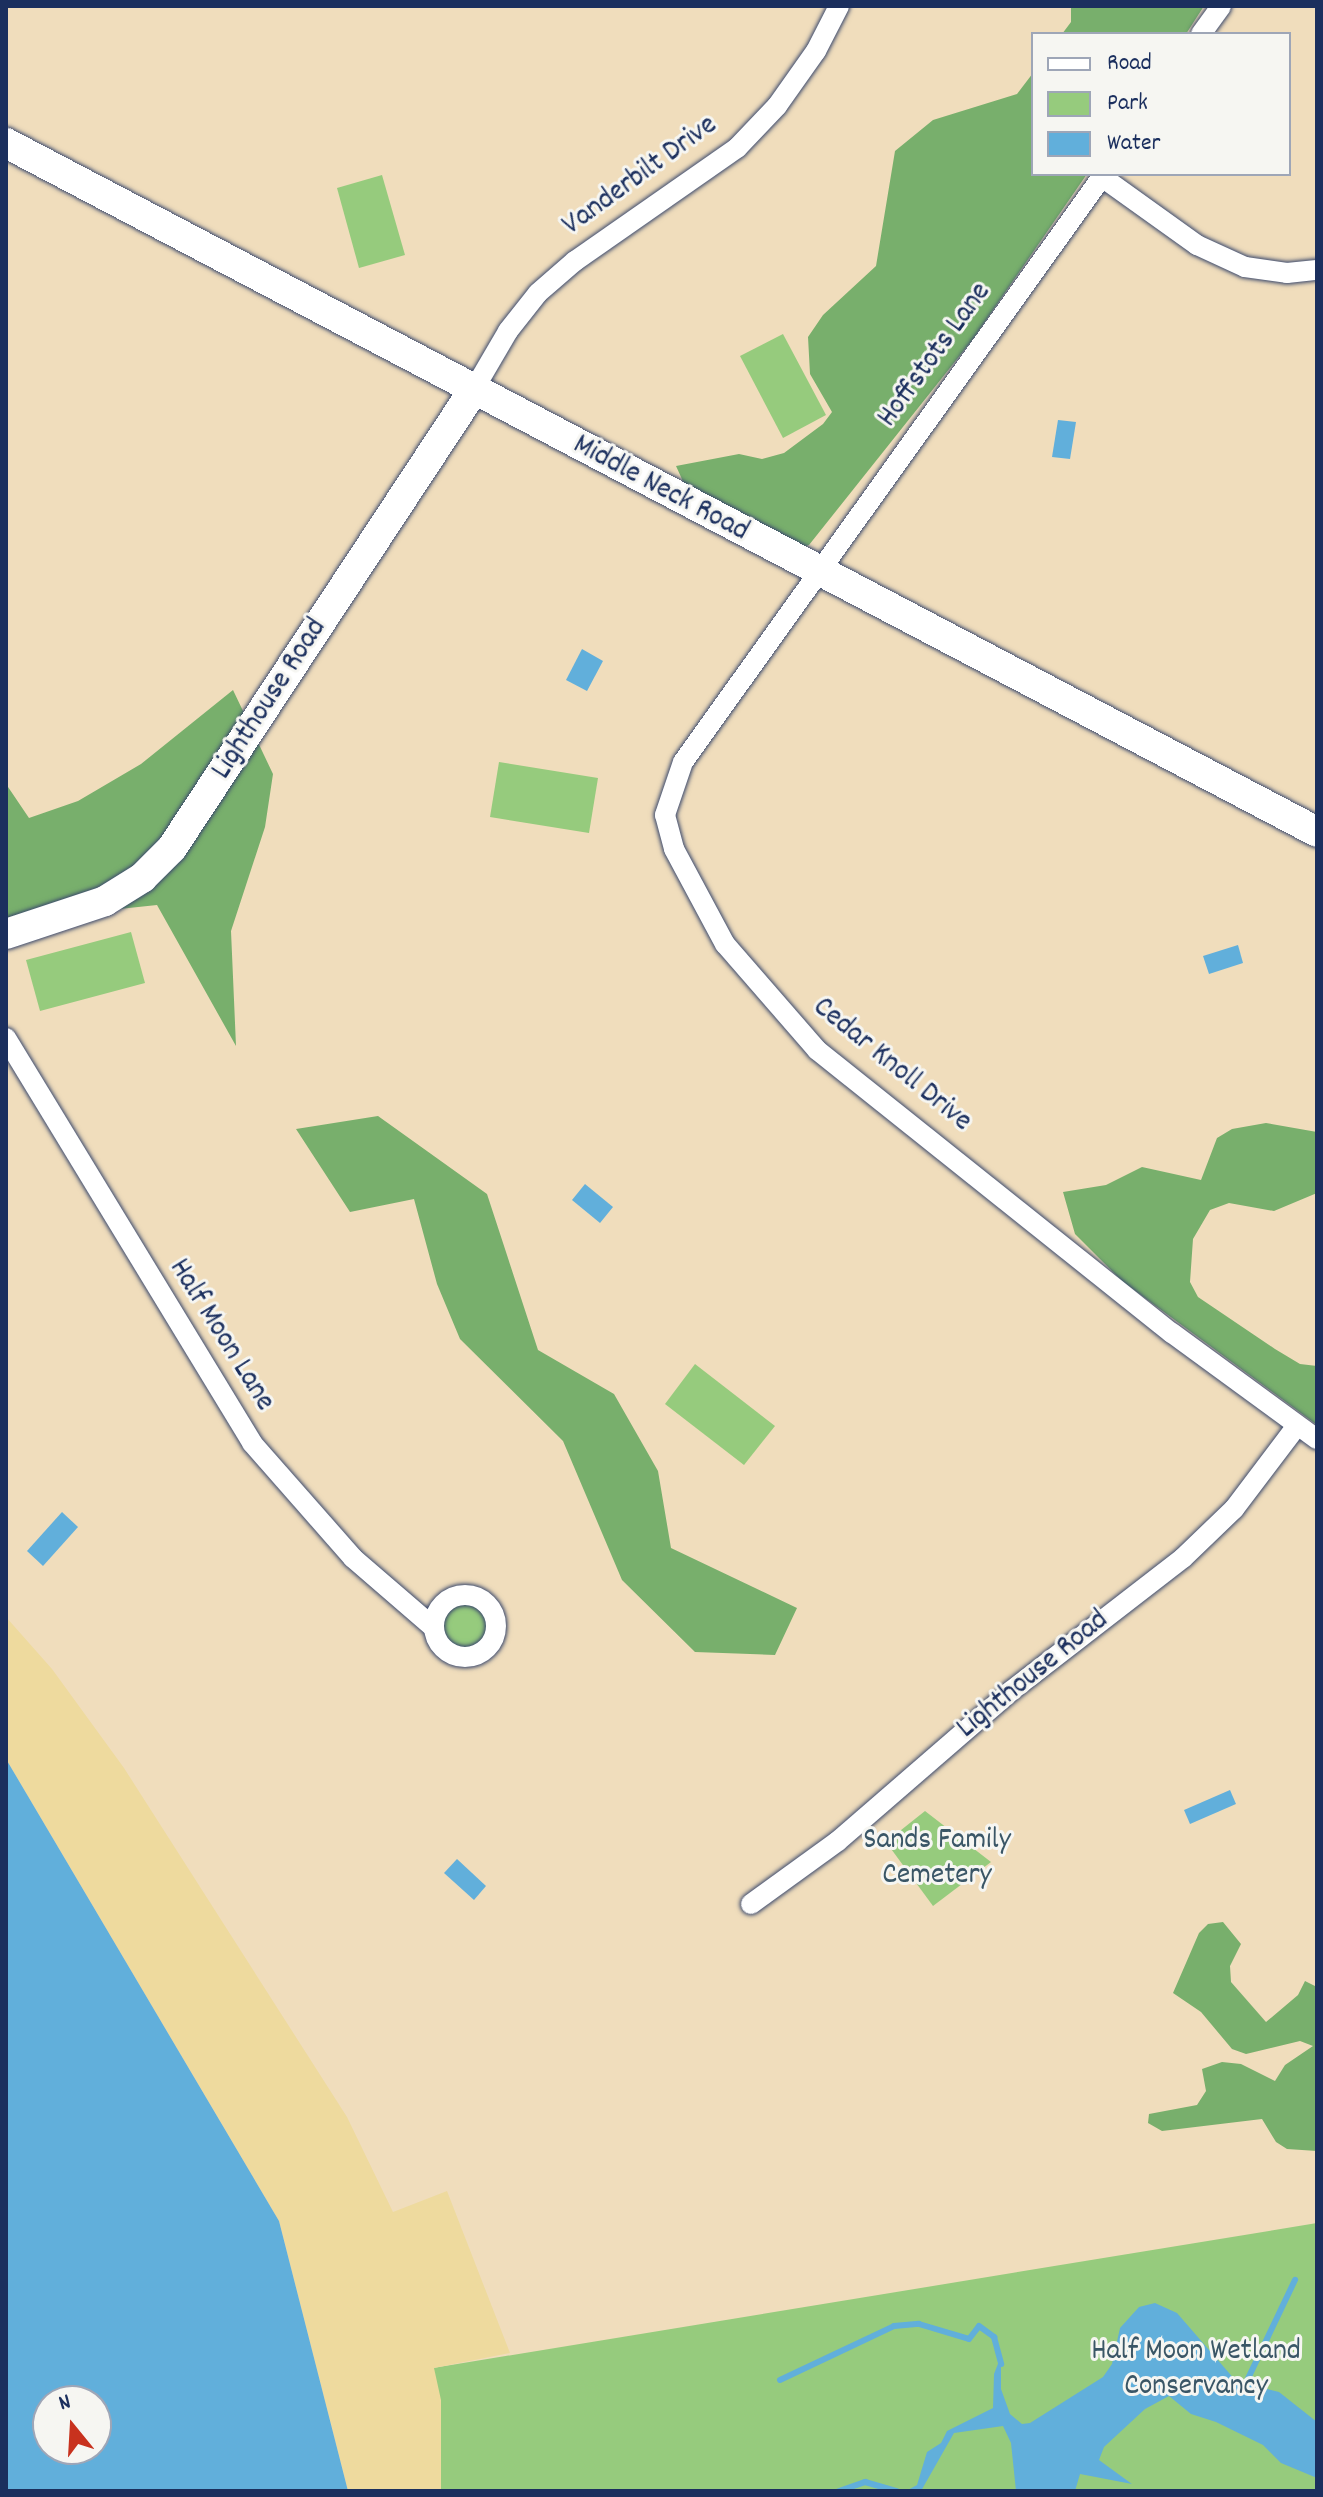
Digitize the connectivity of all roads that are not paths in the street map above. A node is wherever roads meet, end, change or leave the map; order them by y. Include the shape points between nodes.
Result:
1 (839, 6) edge
2 (1221, 6) edge
3 (1202, 32) edge
4 (6, 143) edge
5 (1102, 176) edge
6 (1104, 176) edge
7 (1317, 270) edge
8 (473, 391) junction
9 (817, 574) junction
10 (1317, 832) edge
11 (6, 934) edge
12 (6, 1038) edge
13 (1296, 1427) junction
14 (1317, 1439) edge
15 (434, 1628) dead end
16 (751, 1904) dead end

1 - 8 street, Vanderbilt Drive via 804,69 737,148 575,261 538,293
2 - 3 street
4 - 8 street, Middle Neck Road
5 - 9 street, Hoffstots Lane
6 - 7 street via 1197,245 1245,267 1287,273
8 - 9 street, Middle Neck Road
8 - 11 street, Lighthouse Road via 172,848 142,878 105,901
9 - 10 street, Middle Neck Road
9 - 13 street, Cedar Knoll Drive via 683,762 669,791 665,815 674,849 725,944 817,1050
12 - 15 street, Half Moon Lane via 252,1443 353,1558
13 - 14 street, Cedar Knoll Drive
13 - 16 street, Lighthouse Road via 1234,1509 1183,1558 1011,1691 838,1841

